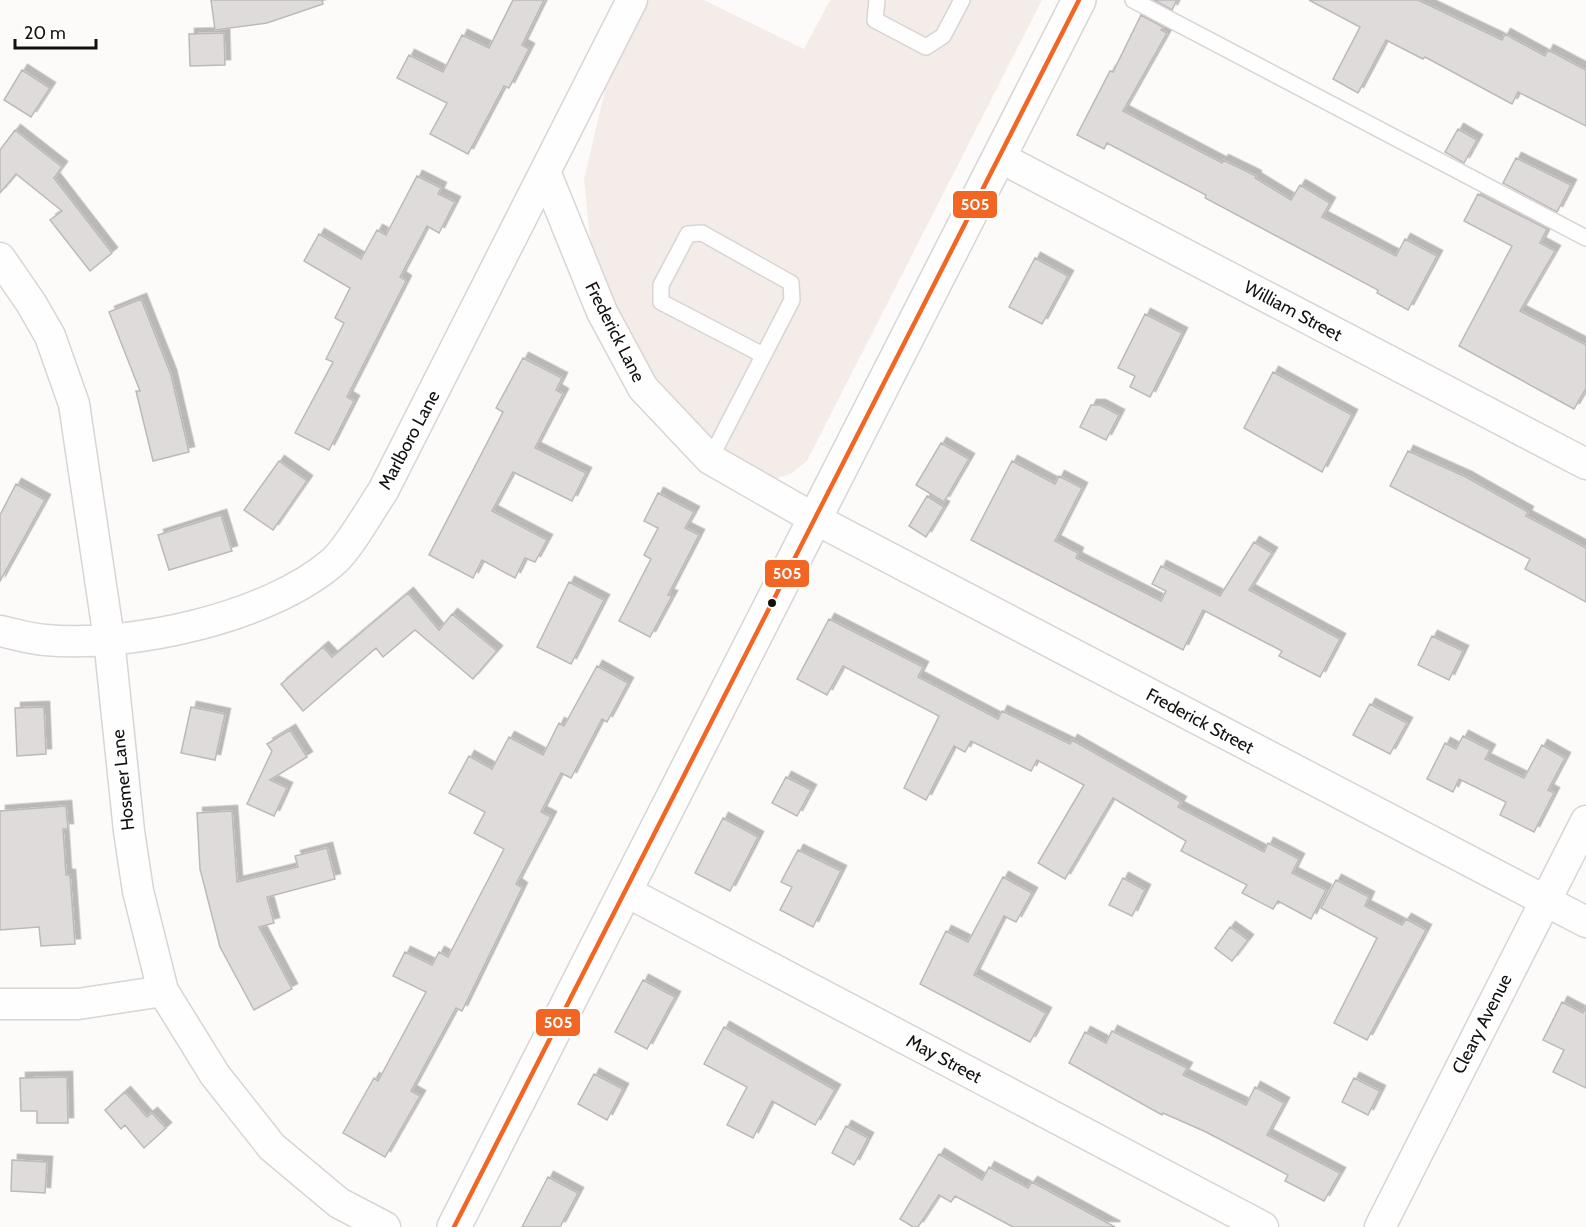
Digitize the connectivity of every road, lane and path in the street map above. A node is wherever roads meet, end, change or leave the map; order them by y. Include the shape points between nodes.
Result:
1 (632, 0) edge
2 (877, 0) edge
3 (962, 0) edge
4 (1079, 0) edge
5 (1133, 0) edge
6 (999, 157) junction
7 (546, 174) junction
8 (1586, 238) edge
9 (0, 258) edge
10 (763, 356) junction
11 (710, 459) junction
12 (1586, 464) edge
13 (815, 519) junction
14 (0, 631) edge
15 (109, 639) junction
16 (1586, 820) edge
17 (625, 891) junction
18 (1545, 900) junction
19 (1586, 922) edge
20 (163, 991) junction
21 (0, 1004) edge
22 (384, 1227) edge
23 (454, 1227) edge
24 (1263, 1227) edge
25 (1380, 1227) edge

1 - 7 street, Marlboro Lane
2 - 3 lane via 875,20 926,47 943,36
4 - 6 main road
5 - 8 lane
6 - 12 street, William Street
6 - 13 main road
7 - 11 street, Frederick Lane via 602,312 643,388
7 - 15 street, Marlboro Lane via 383,491 335,561 277,599 203,625
9 - 15 street, Hosmer Lane via 50,336 74,404
10 - 10 lane via 792,300 791,283 702,233 688,234 661,285 661,302
10 - 11 lane
11 - 13 street, Frederick Lane
13 - 17 main road
13 - 18 street, Frederick Street
14 - 15 street, Marlboro Lane via 45,640
15 - 20 street, Hosmer Lane via 138,891
16 - 18 street, Cleary Avenue
17 - 23 main road
17 - 24 street, May Street
18 - 19 street, Frederick Street
18 - 25 street, Cleary Avenue
20 - 21 street via 78,1004
20 - 22 street, Hosmer Lane via 215,1075 272,1147 339,1203

